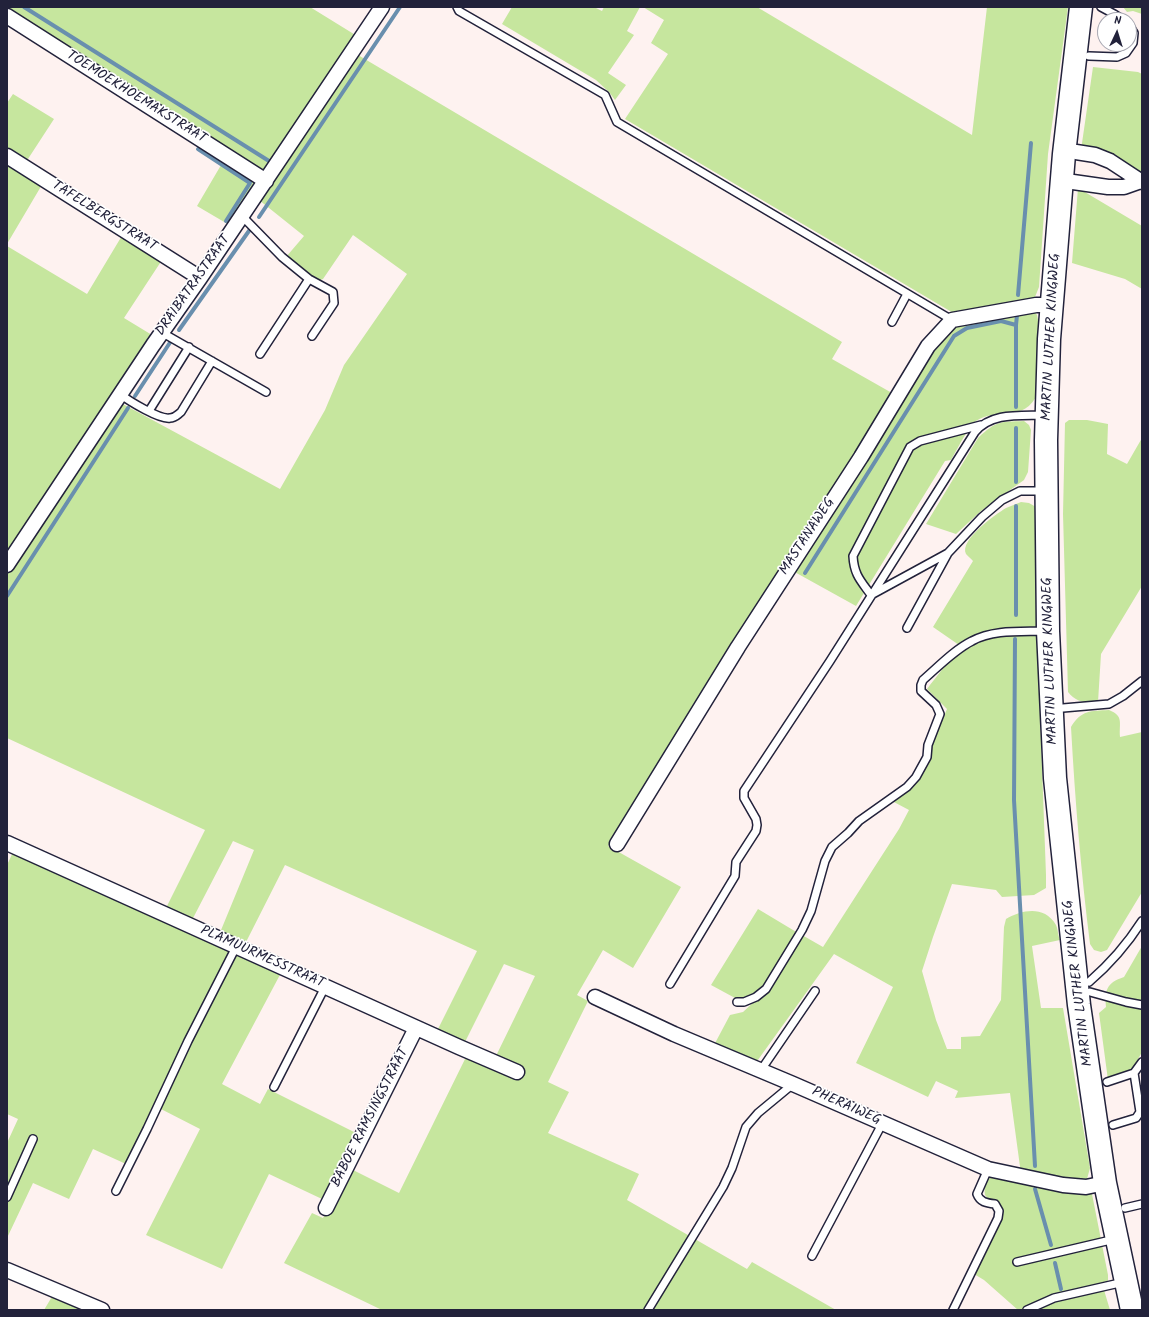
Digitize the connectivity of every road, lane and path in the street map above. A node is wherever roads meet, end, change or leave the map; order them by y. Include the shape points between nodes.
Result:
1 (382, 7) edge
2 (457, 7) edge
3 (1081, 7) edge
4 (7, 16) edge
5 (1127, 52) edge
6 (1089, 56) dead end
7 (1076, 152) dead end
8 (7, 156) edge
9 (266, 180) junction
10 (1073, 182) dead end
11 (1141, 182) edge
12 (242, 216) junction
13 (200, 278) junction
14 (309, 279) junction
15 (907, 294) junction
16 (1052, 305) junction
17 (952, 320) junction
18 (892, 322) dead end
19 (161, 332) junction
20 (312, 336) dead end
21 (189, 347) junction
22 (260, 354) dead end
23 (212, 361) junction
24 (266, 392) dead end
25 (120, 394) junction
26 (148, 411) junction
27 (1047, 415) junction
28 (981, 425) junction
29 (1047, 492) junction
30 (948, 553) junction
31 (7, 565) edge
32 (871, 595) junction
33 (907, 628) dead end
34 (1048, 631) junction
35 (1142, 681) edge
36 (1063, 708) dead end
37 (7, 843) edge
38 (617, 844) dead end
39 (1142, 922) edge
40 (236, 947) junction
41 (1089, 982) dead end
42 (670, 984) dead end
43 (325, 986) junction
44 (815, 992) dead end
45 (1090, 992) dead end
46 (595, 997) dead end
47 (737, 1002) dead end
48 (1142, 1004) edge
49 (416, 1028) junction
50 (1142, 1062) edge
51 (761, 1070) junction
52 (517, 1072) dead end
53 (1134, 1073) junction
54 (1107, 1082) dead end
55 (793, 1084) junction
56 (274, 1087) dead end
57 (1141, 1112) edge
58 (882, 1124) junction
59 (1113, 1124) dead end
60 (33, 1139) dead end
61 (988, 1169) junction
62 (1106, 1183) junction
63 (116, 1192) dead end
64 (7, 1197) edge
65 (1142, 1204) edge
66 (326, 1208) dead end
67 (1125, 1208) dead end
68 (1117, 1238) junction
69 (812, 1256) dead end
70 (1017, 1262) dead end
71 (7, 1270) edge
72 (1126, 1281) junction
73 (102, 1310) edge
74 (648, 1310) edge
75 (953, 1310) edge
76 (1027, 1310) edge
77 (1132, 1310) edge

1 - 9 street, DRAIBATRASTRAAT
2 - 15 lane via 459,11 605,95 617,122
3 - 16 main road, MARTIN LUTHER KINGWEG via 1064,154
4 - 9 street, TOEMOEKHOEMAKSTRAAT
5 - 6 lane via 1117,57
7 - 11 street via 1110,161
8 - 13 street, TAFELBERGSTRAAT
9 - 12 street, DRAIBATRASTRAAT
10 - 11 street via 1108,188
12 - 13 street, DRAIBATRASTRAAT
12 - 14 lane via 282,258
13 - 19 street, DRAIBATRASTRAAT
14 - 20 lane via 332,292 334,298 334,303
14 - 22 lane
15 - 17 lane
15 - 18 lane
16 - 17 street via 1036,304
16 - 27 main road, MARTIN LUTHER KINGWEG
17 - 38 street, MASTANAWEG via 928,346
19 - 21 lane
19 - 25 street, DRAIBATRASTRAAT
21 - 23 lane
21 - 26 lane
23 - 24 lane
23 - 26 lane via 176,417 169,419
25 - 26 lane
25 - 31 street, DRAIBATRASTRAAT
27 - 28 lane via 1001,416
27 - 29 main road, MARTIN LUTHER KINGWEG
28 - 32 lane via 974,432
28 - 32 lane via 920,440 910,448 853,556 857,575
29 - 30 lane via 1020,491 1002,500
29 - 34 main road, MARTIN LUTHER KINGWEG
30 - 32 lane
30 - 33 lane
32 - 42 lane via 744,791 744,798 756,819 756,831 736,862 735,876
34 - 47 lane via 996,634 977,638 958,650 923,680 921,691 936,705 940,714 928,744 927,757 916,777 907,787 859,821 832,847 825,861 811,911 766,989 756,997
34 - 62 main road, MARTIN LUTHER KINGWEG via 1055,778 1080,1005
35 - 36 lane via 1109,704
37 - 40 street, PLAMUURMESSTRAAT
39 - 41 lane via 1131,939
40 - 43 street, PLAMUURMESSTRAAT
40 - 63 lane
43 - 49 street, PLAMUURMESSTRAAT
43 - 56 lane
44 - 51 lane
45 - 48 lane
46 - 51 street, PHERAIWEG via 674,1034
49 - 52 street, PLAMUURMESSTRAAT
49 - 66 street, BABOE RAMSINGSTRAAT
50 - 53 lane
51 - 55 street, PHERAIWEG
53 - 54 lane
53 - 57 lane
55 - 58 street, PHERAIWEG
55 - 74 lane via 746,1126 723,1186
57 - 59 lane via 1136,1118
58 - 61 street, PHERAIWEG
58 - 69 lane
60 - 64 lane
61 - 62 street, PHERAIWEG via 1063,1185 1086,1187
61 - 75 lane via 977,1194 982,1202 995,1204 999,1211 998,1218
62 - 68 main road, MARTIN LUTHER KINGWEG
65 - 67 lane
68 - 70 lane
68 - 72 main road, MARTIN LUTHER KINGWEG
71 - 73 street
72 - 76 lane via 1054,1298
72 - 77 main road, MARTIN LUTHER KINGWEG

